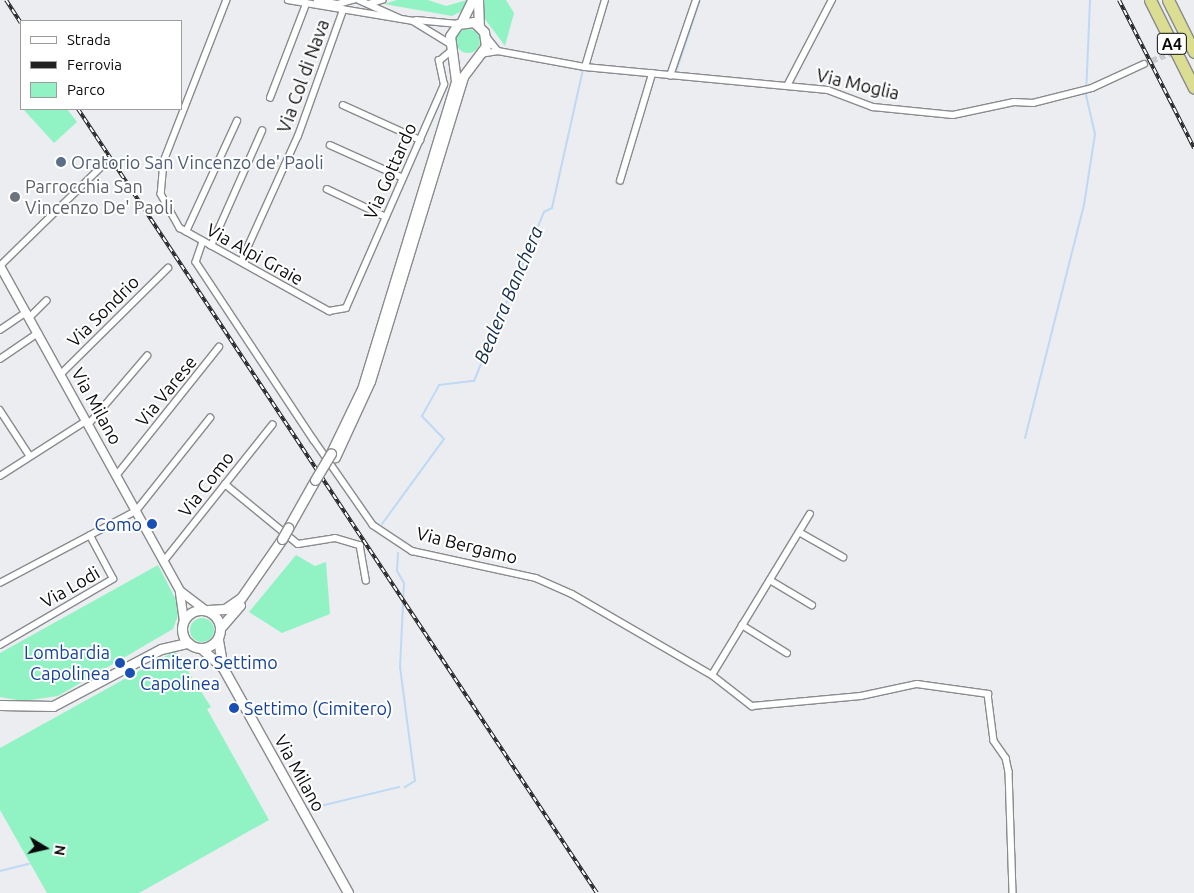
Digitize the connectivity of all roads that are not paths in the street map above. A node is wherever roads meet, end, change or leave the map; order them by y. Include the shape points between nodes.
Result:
1 (226, 0) edge
2 (288, 0) edge
3 (317, 0) edge
4 (353, 0) edge
5 (358, 0) edge
6 (382, 0) edge
7 (472, 0) edge
8 (478, 0) edge
9 (605, 0) edge
10 (696, 0) edge
11 (832, 0) edge
12 (1150, 0) edge
13 (1168, 0) edge
14 (306, 4) junction
15 (369, 4) junction
16 (343, 10) junction
17 (401, 19) junction
18 (413, 21) junction
19 (460, 24) junction
20 (479, 25) junction
21 (486, 36) junction
22 (452, 49) junction
23 (498, 52) junction
24 (1194, 52) edge
25 (478, 56) junction
26 (1144, 64) tunnel mouth
27 (585, 67) junction
28 (652, 74) junction
29 (670, 76) junction
30 (786, 86) junction
31 (1194, 88) edge
32 (270, 98) dead end
33 (343, 105) dead end
34 (237, 121) dead end
35 (262, 131) dead end
36 (420, 140) junction
37 (330, 145) dead end
38 (103, 165) dead end
39 (403, 178) junction
40 (620, 181) dead end
41 (327, 189) dead end
42 (386, 217) junction
43 (186, 232) junction
44 (203, 242) junction
45 (211, 246) junction
46 (241, 262) junction
47 (0, 266) edge
48 (168, 268) dead end
49 (46, 301) dead end
50 (346, 308) joint
51 (29, 314) junction
52 (0, 330) edge
53 (38, 333) junction
54 (219, 347) dead end
55 (147, 356) dead end
56 (0, 360) edge
57 (60, 375) junction
58 (0, 410) edge
59 (210, 418) dead end
60 (87, 423) junction
61 (272, 425) dead end
62 (333, 455) junction
63 (30, 456) junction
64 (0, 476) edge
65 (116, 476) junction
66 (225, 484) junction
67 (136, 511) junction
68 (810, 514) dead end
69 (799, 532) junction
70 (90, 536) junction
71 (284, 541) junction
72 (843, 557) dead end
73 (164, 562) junction
74 (366, 580) dead end
75 (770, 580) junction
76 (0, 584) edge
77 (180, 591) junction
78 (812, 605) dead end
79 (205, 610) junction
80 (183, 624) junction
81 (742, 625) junction
82 (221, 627) junction
83 (218, 640) junction
84 (188, 643) junction
85 (0, 645) edge
86 (162, 649) junction
87 (202, 649) junction
88 (787, 654) dead end
89 (223, 668) junction
90 (712, 675) junction
91 (0, 705) edge
92 (348, 893) edge
93 (1012, 893) edge

1 - 43 street, Via Alpi Graie via 160,178 164,201 175,223
2 - 14 street
3 - 4 street via 341,4
5 - 15 street
6 - 15 street
7 - 19 main road
8 - 20 main road
9 - 27 street
10 - 29 street
11 - 30 street
12 - 31 highway, A4
13 - 24 highway, A4
14 - 16 street
14 - 32 street
15 - 17 street
16 - 17 street
16 - 46 street, Via Col di Nava via 298,136
17 - 18 street
18 - 19 street
18 - 22 street
19 - 20 main road
19 - 22 main road
20 - 21 main road
21 - 23 street
21 - 25 main road
22 - 25 main road
22 - 36 street, Via Gottardo via 439,61 444,85
22 - 62 main road via 456,81 368,368
23 - 25 street, Via Moglia
23 - 27 street, Via Moglia
25 - 62 main road via 463,77 368,388
26 - 30 street, Via Moglia via 1092,88 954,115 873,107 828,90
27 - 28 street, Via Moglia
28 - 29 street, Via Moglia
28 - 40 street
29 - 30 street, Via Moglia
33 - 36 street
34 - 43 street
35 - 45 street
36 - 39 street, Via Gottardo
37 - 39 street
38 - 47 street, Via Milano
39 - 42 street, Via Gottardo
41 - 42 street
42 - 50 street, Via Gottardo
43 - 44 street, Via Alpi Graie
44 - 45 street, Via Alpi Graie
44 - 90 street, Via Bergamo via 196,262 202,272 373,524 412,551 536,578
45 - 46 street, Via Alpi Graie
46 - 50 street, Via Alpi Graie via 329,311
47 - 51 street, Via Milano
48 - 57 street, Via Sondrio
49 - 51 street
51 - 52 street
51 - 53 street, Via Milano
53 - 56 street
53 - 57 street, Via Milano
54 - 65 street, Via Varese
55 - 60 street
57 - 60 street, Via Milano
58 - 63 street
59 - 67 street
60 - 63 street
60 - 65 street, Via Milano
61 - 66 street, Via Como
62 - 71 main road
63 - 64 street
65 - 67 street, Via Milano
66 - 73 street, Via Como
66 - 74 street via 298,544 335,538 360,545
67 - 70 street, Via Lodi
67 - 73 street, Via Milano
68 - 69 street
69 - 72 street
69 - 75 street
70 - 76 street, Via Lodi
70 - 85 street, Via Lodi via 113,579
71 - 79 main road via 241,598 222,610
71 - 82 main road via 262,582
73 - 77 street, Via Milano
75 - 78 street
75 - 81 street
77 - 79 street, Via Milano
77 - 80 street, Via Milano
79 - 80 main road via 189,614
79 - 82 main road, Via Milano
80 - 84 main road, Via Milano
80 - 86 main road
81 - 88 street
81 - 90 street
82 - 83 main road, Via Milano
83 - 87 main road
83 - 89 main road, Via Milano
84 - 86 main road
84 - 87 main road, Via Milano
86 - 91 main road via 53,706
87 - 89 main road, Via Milano
89 - 92 main road, Via Milano
90 - 93 street, Via Bergamo via 752,706 865,695 917,684 988,694 994,741 1006,758 1009,772

